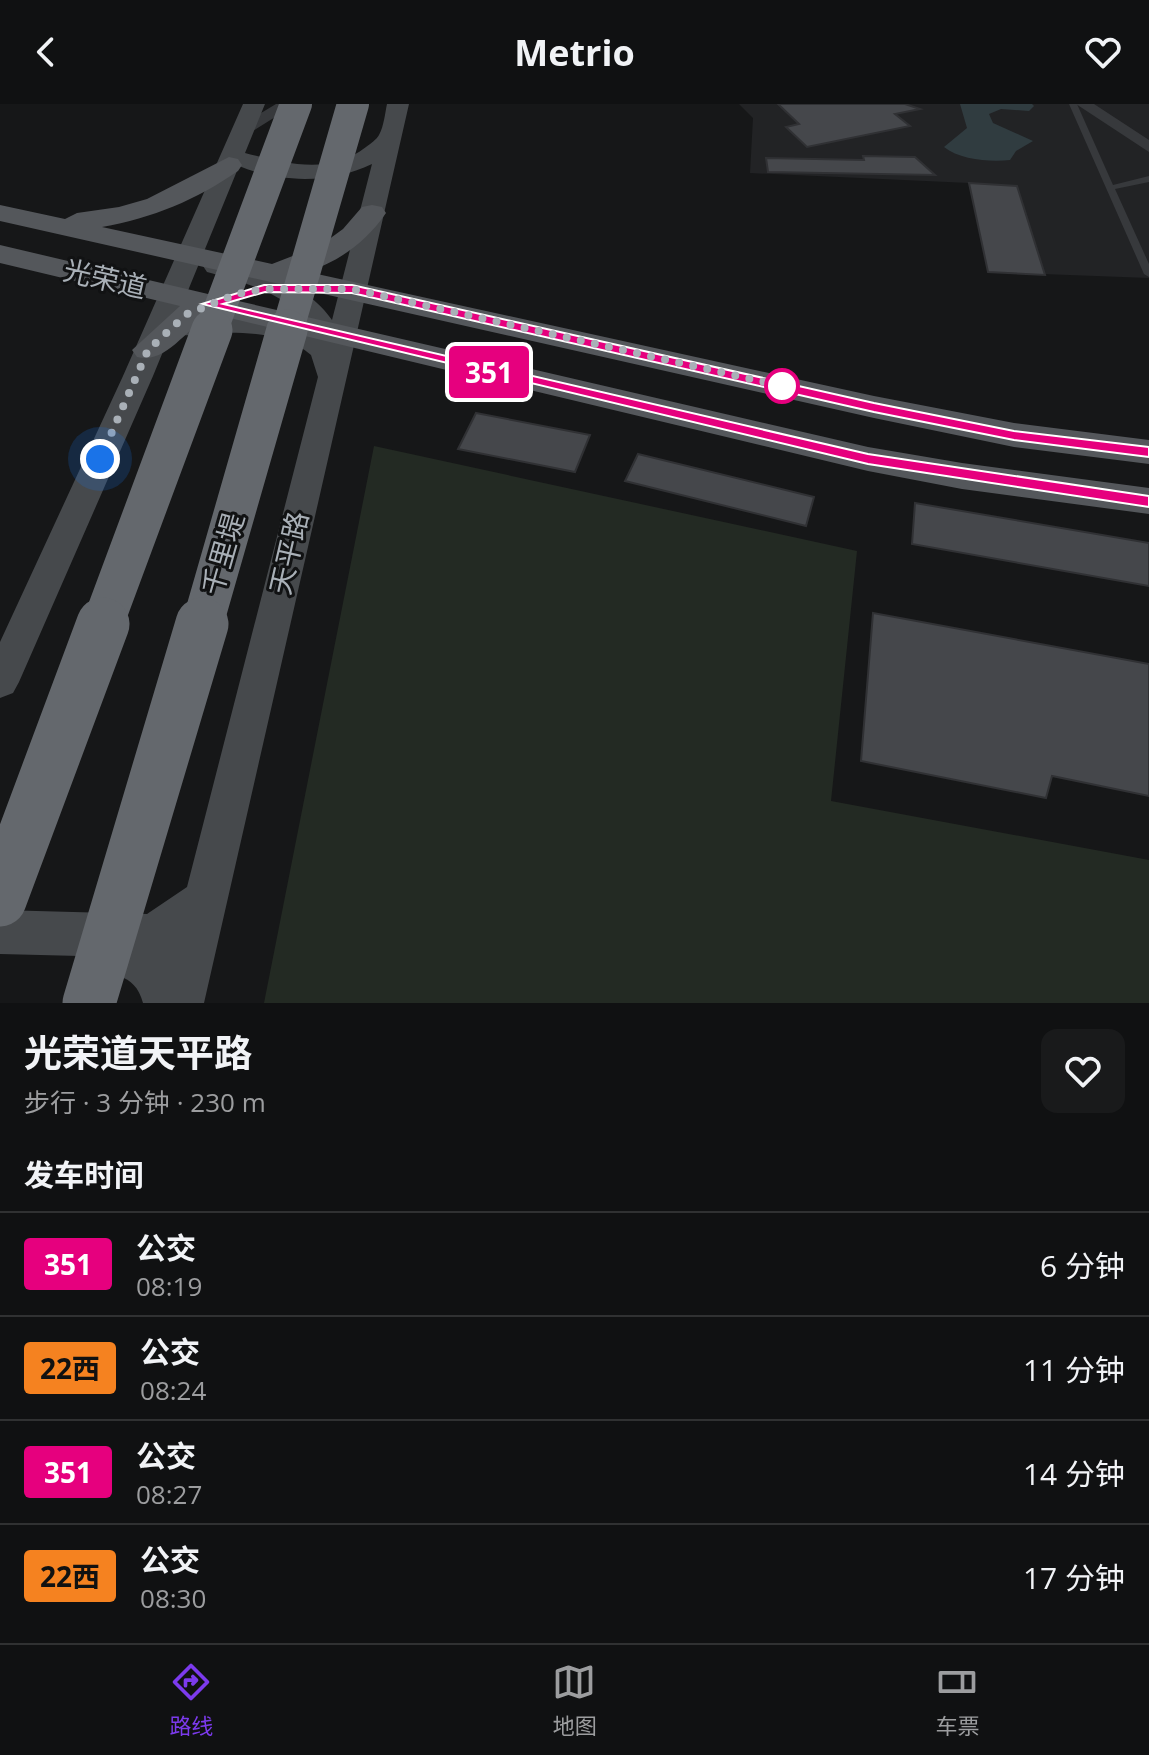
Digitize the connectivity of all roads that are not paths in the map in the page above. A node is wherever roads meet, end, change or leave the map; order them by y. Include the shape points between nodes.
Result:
1 (254, 104) edge
2 (288, 104) edge
3 (296, 104) edge
4 (353, 104) edge
5 (398, 104) edge
6 (1073, 104) edge
7 (1084, 104) edge
8 (391, 137) junction
9 (1149, 147) edge
10 (235, 149) junction
11 (1149, 179) edge
12 (1110, 188) junction
13 (0, 213) edge
14 (372, 213) junction
15 (31, 220) junction
16 (0, 254) edge
17 (1149, 274) edge
18 (93, 276) junction
19 (179, 278) junction
20 (268, 279) junction
21 (352, 289) junction
22 (208, 304) junction
23 (333, 335) junction
24 (148, 350) junction
25 (331, 375) junction
26 (1149, 452) edge
27 (1149, 501) edge
28 (0, 682) edge
29 (0, 900) edge
30 (206, 900) junction
31 (0, 932) edge
32 (0, 946) edge
33 (89, 1003) edge
34 (166, 1003) edge
35 (181, 1003) edge

1 - 10 street
2 - 10 street via 269,113
3 - 29 highway, bridge
4 - 33 highway, 千里堤, bridge
5 - 8 street
6 - 12 lane
7 - 9 street
8 - 10 street via 362,160 323,169 255,165
8 - 14 street
10 - 15 main road via 186,194 150,209 102,220
10 - 19 street
11 - 12 lane
12 - 17 lane
13 - 15 main road, 光荣道
14 - 20 main road via 336,249
14 - 21 street
15 - 19 main road, 光荣道
16 - 18 main road, 光荣道
18 - 19 main road, 光荣道
18 - 24 main road via 128,300 142,323
19 - 20 main road, 光荣道
19 - 22 main road, 光荣道
19 - 24 street
20 - 21 main road
20 - 22 main road
20 - 23 street via 312,311
21 - 23 street
21 - 26 main road via 890,410 1014,435
22 - 23 main road, 光荣道
22 - 24 main road via 187,314
23 - 25 street
23 - 27 main road, 光荣道 via 868,459
24 - 25 street via 175,332 196,326 254,327 313,342 328,357
24 - 28 street
25 - 30 street, 天平路
30 - 31 street via 150,936
30 - 35 street, 天平路
32 - 34 street via 126,951 144,961 163,986

